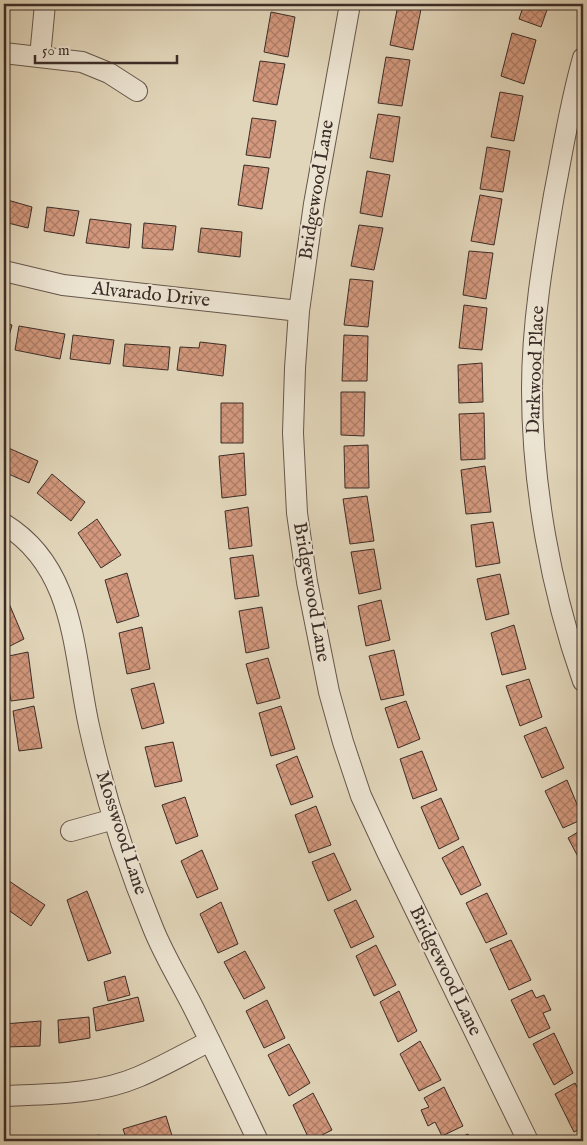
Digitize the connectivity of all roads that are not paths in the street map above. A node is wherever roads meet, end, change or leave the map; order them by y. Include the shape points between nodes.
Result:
1 (46, 4) edge
2 (350, 4) edge
3 (4, 53) edge
4 (40, 57) junction
5 (583, 58) edge
6 (137, 91) dead end
7 (4, 271) edge
8 (299, 311) junction
9 (4, 524) edge
10 (583, 682) edge
11 (114, 819) junction
12 (71, 831) dead end
13 (210, 1041) junction
14 (4, 1096) edge
15 (258, 1141) edge
16 (528, 1141) edge

1 - 4 street
2 - 8 street, Bridgewood Lane via 314,204
3 - 4 street
4 - 6 street via 82,62 109,73
5 - 10 street, Darkwood Place via 570,109 541,267 532,388 536,471 550,557 557,596
7 - 8 street, Alvarado Drive via 63,285
8 - 16 street, Bridgewood Lane via 293,433 297,514 318,642 336,717 361,796
9 - 11 street, Mosswood Lane via 42,559 63,600 72,627 88,724
11 - 12 street
11 - 13 street, Mosswood Lane via 153,929
13 - 14 street via 137,1078 109,1086 84,1091
13 - 15 street, Mosswood Lane

